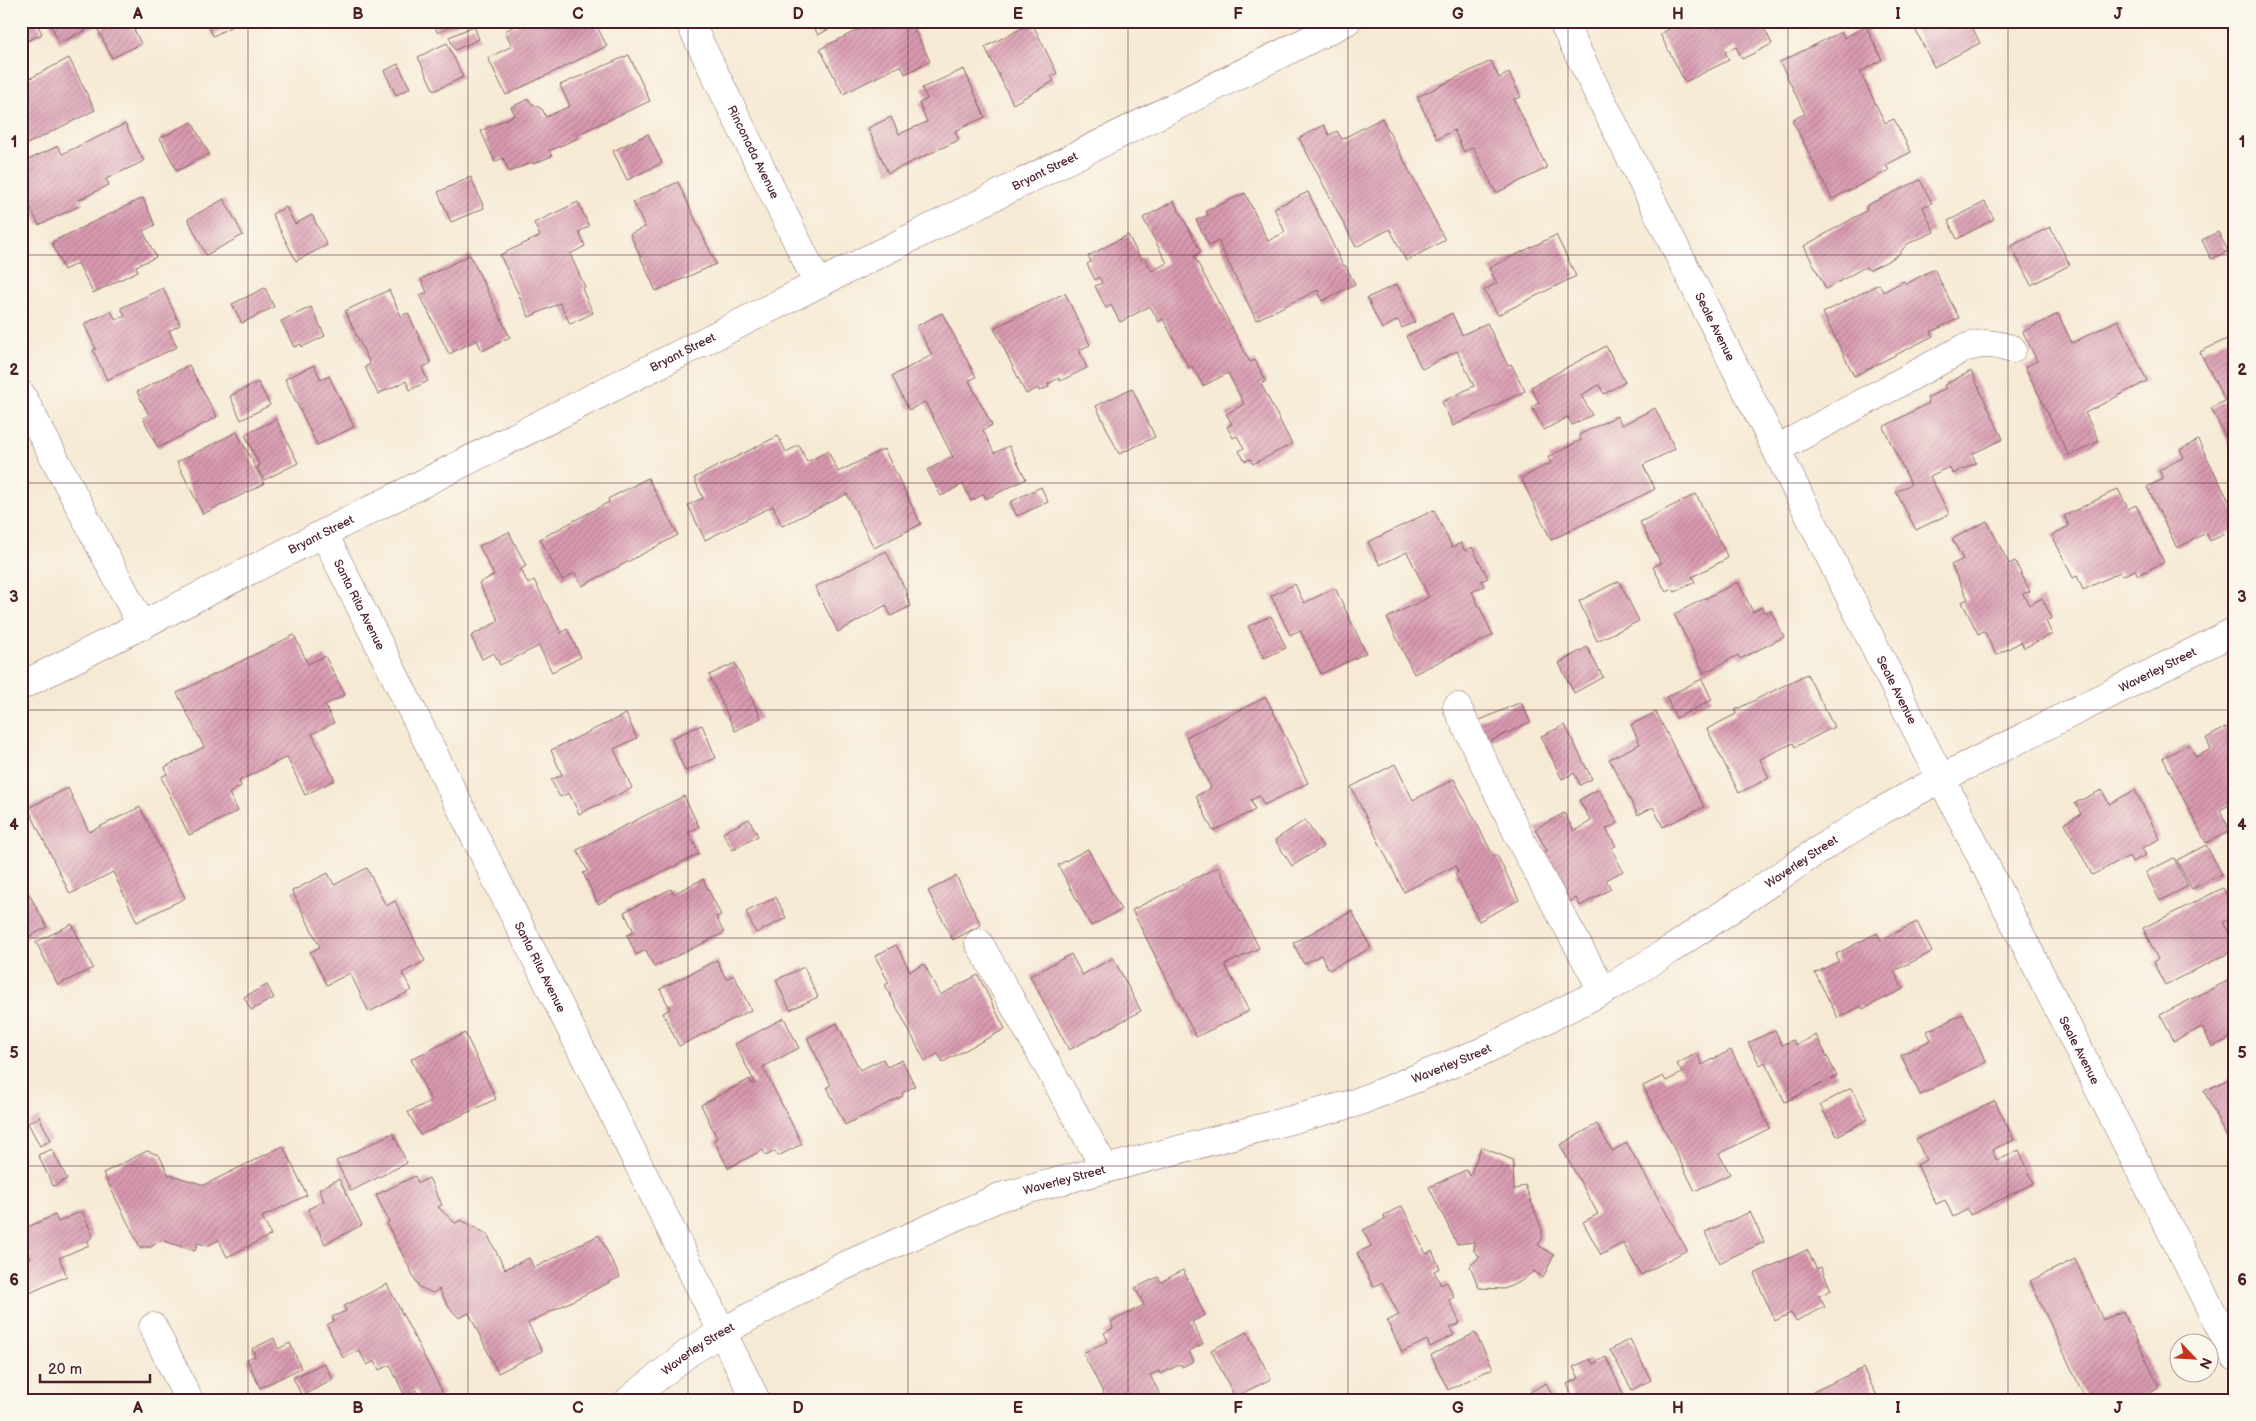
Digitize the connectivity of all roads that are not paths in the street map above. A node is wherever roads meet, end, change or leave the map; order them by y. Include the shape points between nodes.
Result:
1 (689, 21) edge
2 (1347, 21) edge
3 (1562, 21) edge
4 (818, 284) junction
5 (2012, 349) dead end
6 (21, 394) edge
7 (1777, 449) junction
8 (324, 534) junction
9 (142, 626) junction
10 (2235, 631) edge
11 (21, 686) edge
12 (1457, 707) dead end
13 (1942, 778) junction
14 (980, 943) dead end
15 (1602, 991) junction
16 (1106, 1168) junction
17 (153, 1327) dead end
18 (722, 1332) junction
19 (2235, 1356) edge
20 (189, 1400) edge
21 (629, 1400) edge
22 (756, 1400) edge

1 - 4 street, Rinconada Avenue
2 - 4 street, Bryant Street
3 - 7 street, Seale Avenue
4 - 8 street, Bryant Street
5 - 7 street via 1981,343 1962,349
6 - 9 street
7 - 13 street, Seale Avenue
8 - 9 street, Bryant Street
8 - 18 street, Santa Rita Avenue
9 - 11 street, Bryant Street
10 - 13 street, Waverley Street
12 - 15 street via 1526,849
13 - 15 street, Waverley Street via 1829,843 1670,950
13 - 19 street, Seale Avenue
14 - 16 street
15 - 16 street, Waverley Street via 1481,1052 1355,1103
16 - 18 street, Waverley Street via 1000,1198 939,1224 840,1268
17 - 20 street
18 - 21 street, Waverley Street via 688,1353
18 - 22 street, Santa Rita Avenue

